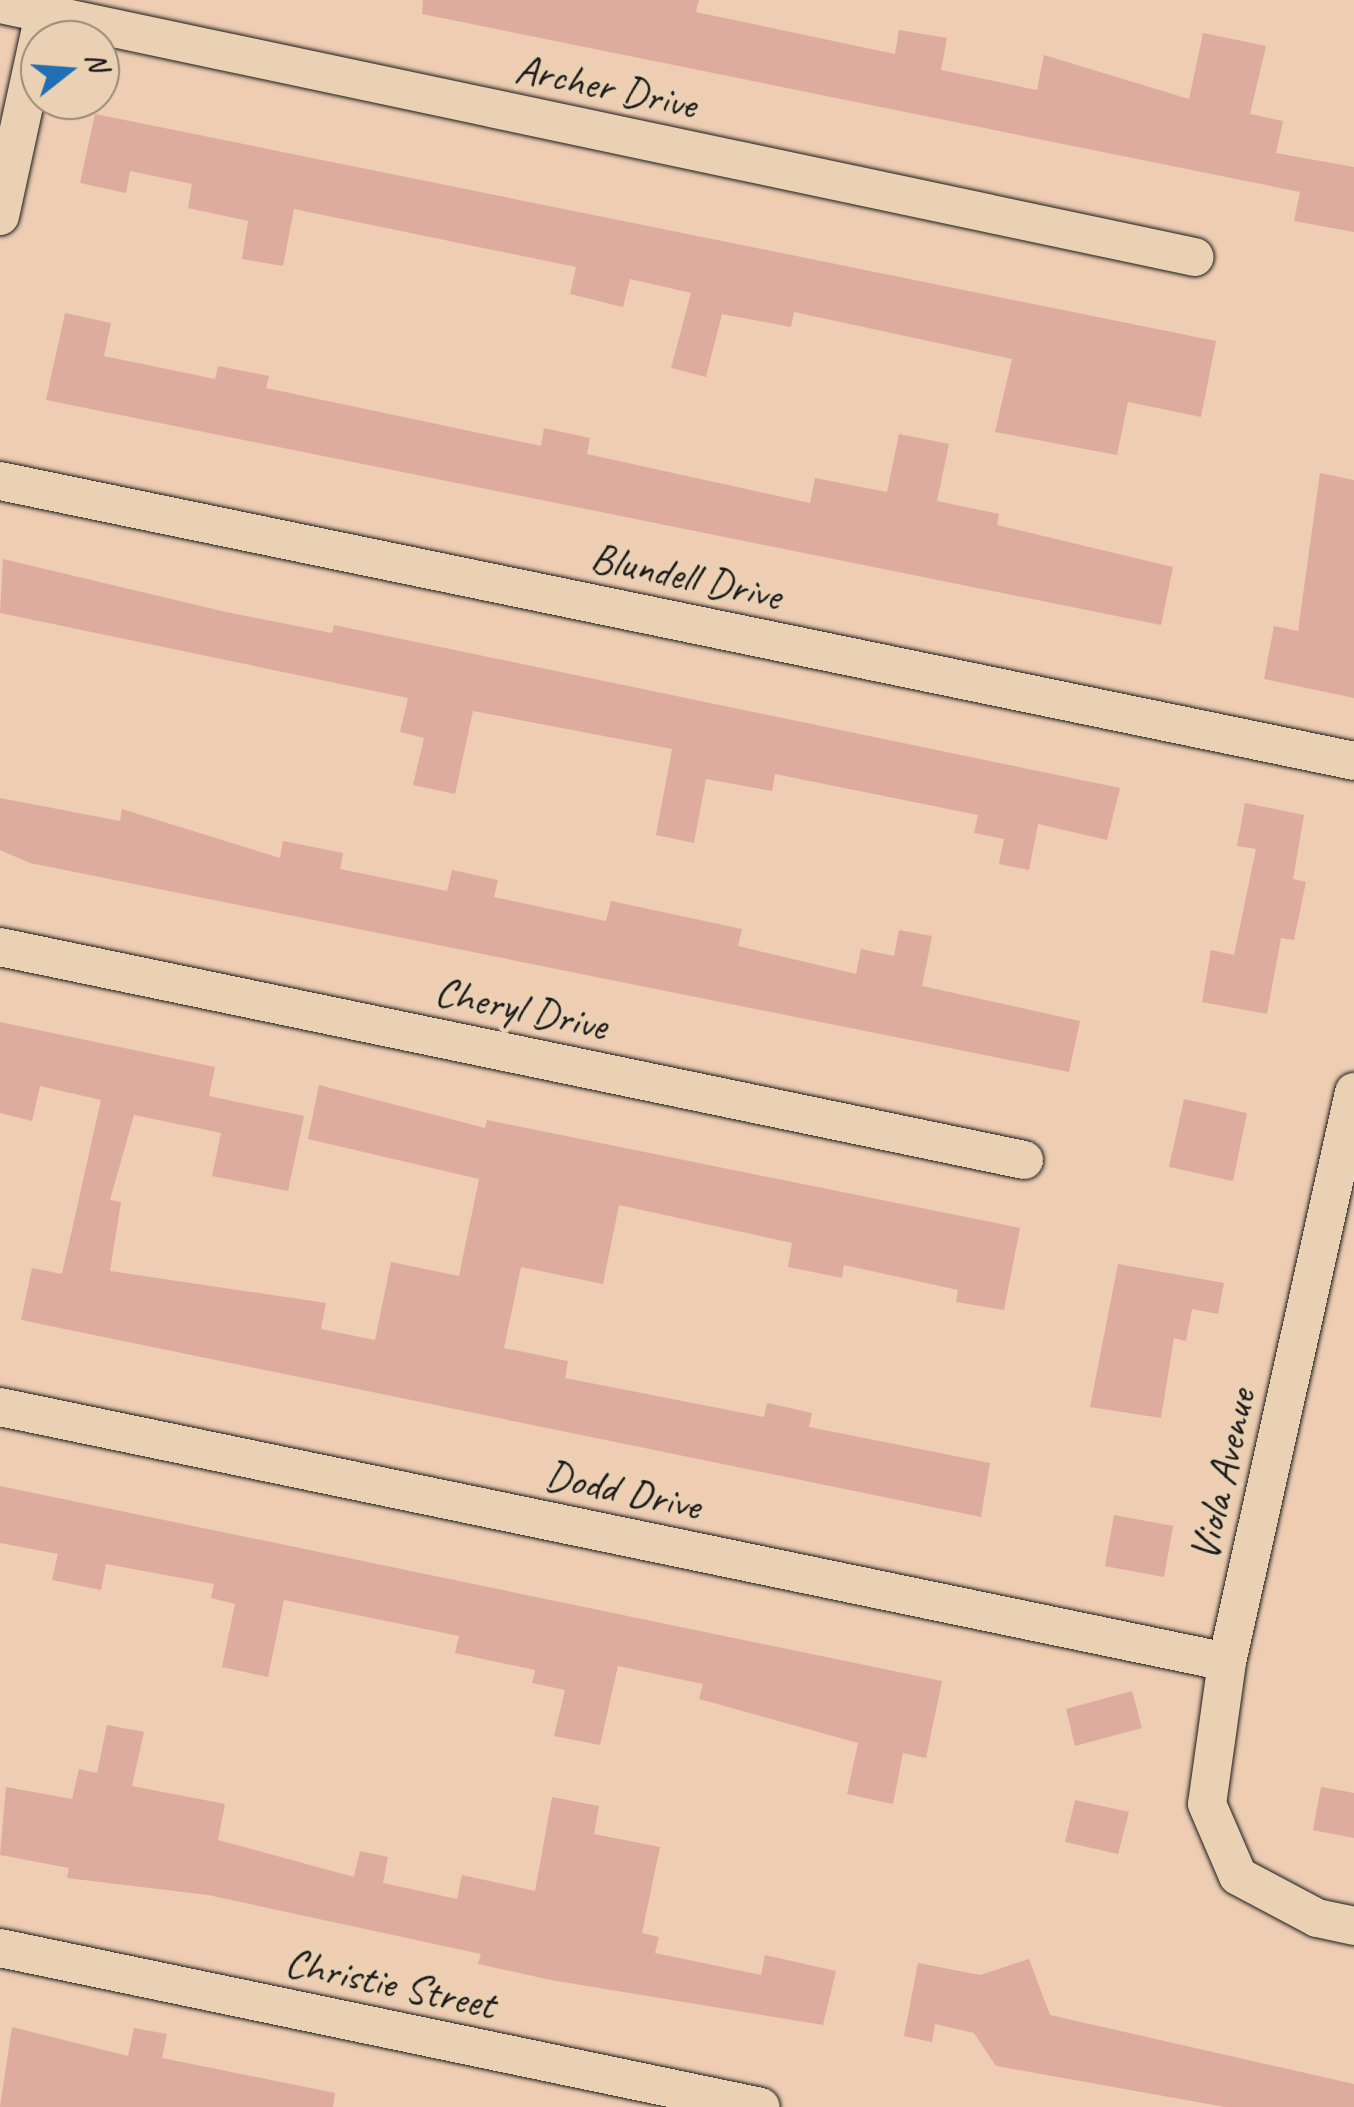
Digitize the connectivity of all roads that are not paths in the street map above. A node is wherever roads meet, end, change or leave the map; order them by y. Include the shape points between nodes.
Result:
1 (0, 4) edge
2 (45, 7) edge
3 (0, 216) edge
4 (1194, 257) dead end
5 (0, 481) edge
6 (1354, 762) edge
7 (0, 946) edge
8 (1354, 1092) edge
9 (1024, 1160) dead end
10 (0, 1407) edge
11 (1228, 1662) junction
12 (1354, 1926) edge
13 (0, 1948) edge
14 (761, 2107) edge

1 - 2 street, Archer Drive
2 - 3 street
2 - 4 street, Archer Drive
5 - 6 street, Blundell Drive
7 - 9 street, Cheryl Drive
8 - 11 street, Viola Avenue
10 - 11 street, Dodd Drive
11 - 12 street, Viola Avenue via 1207,1804 1238,1876 1317,1918
13 - 14 street, Christie Street

